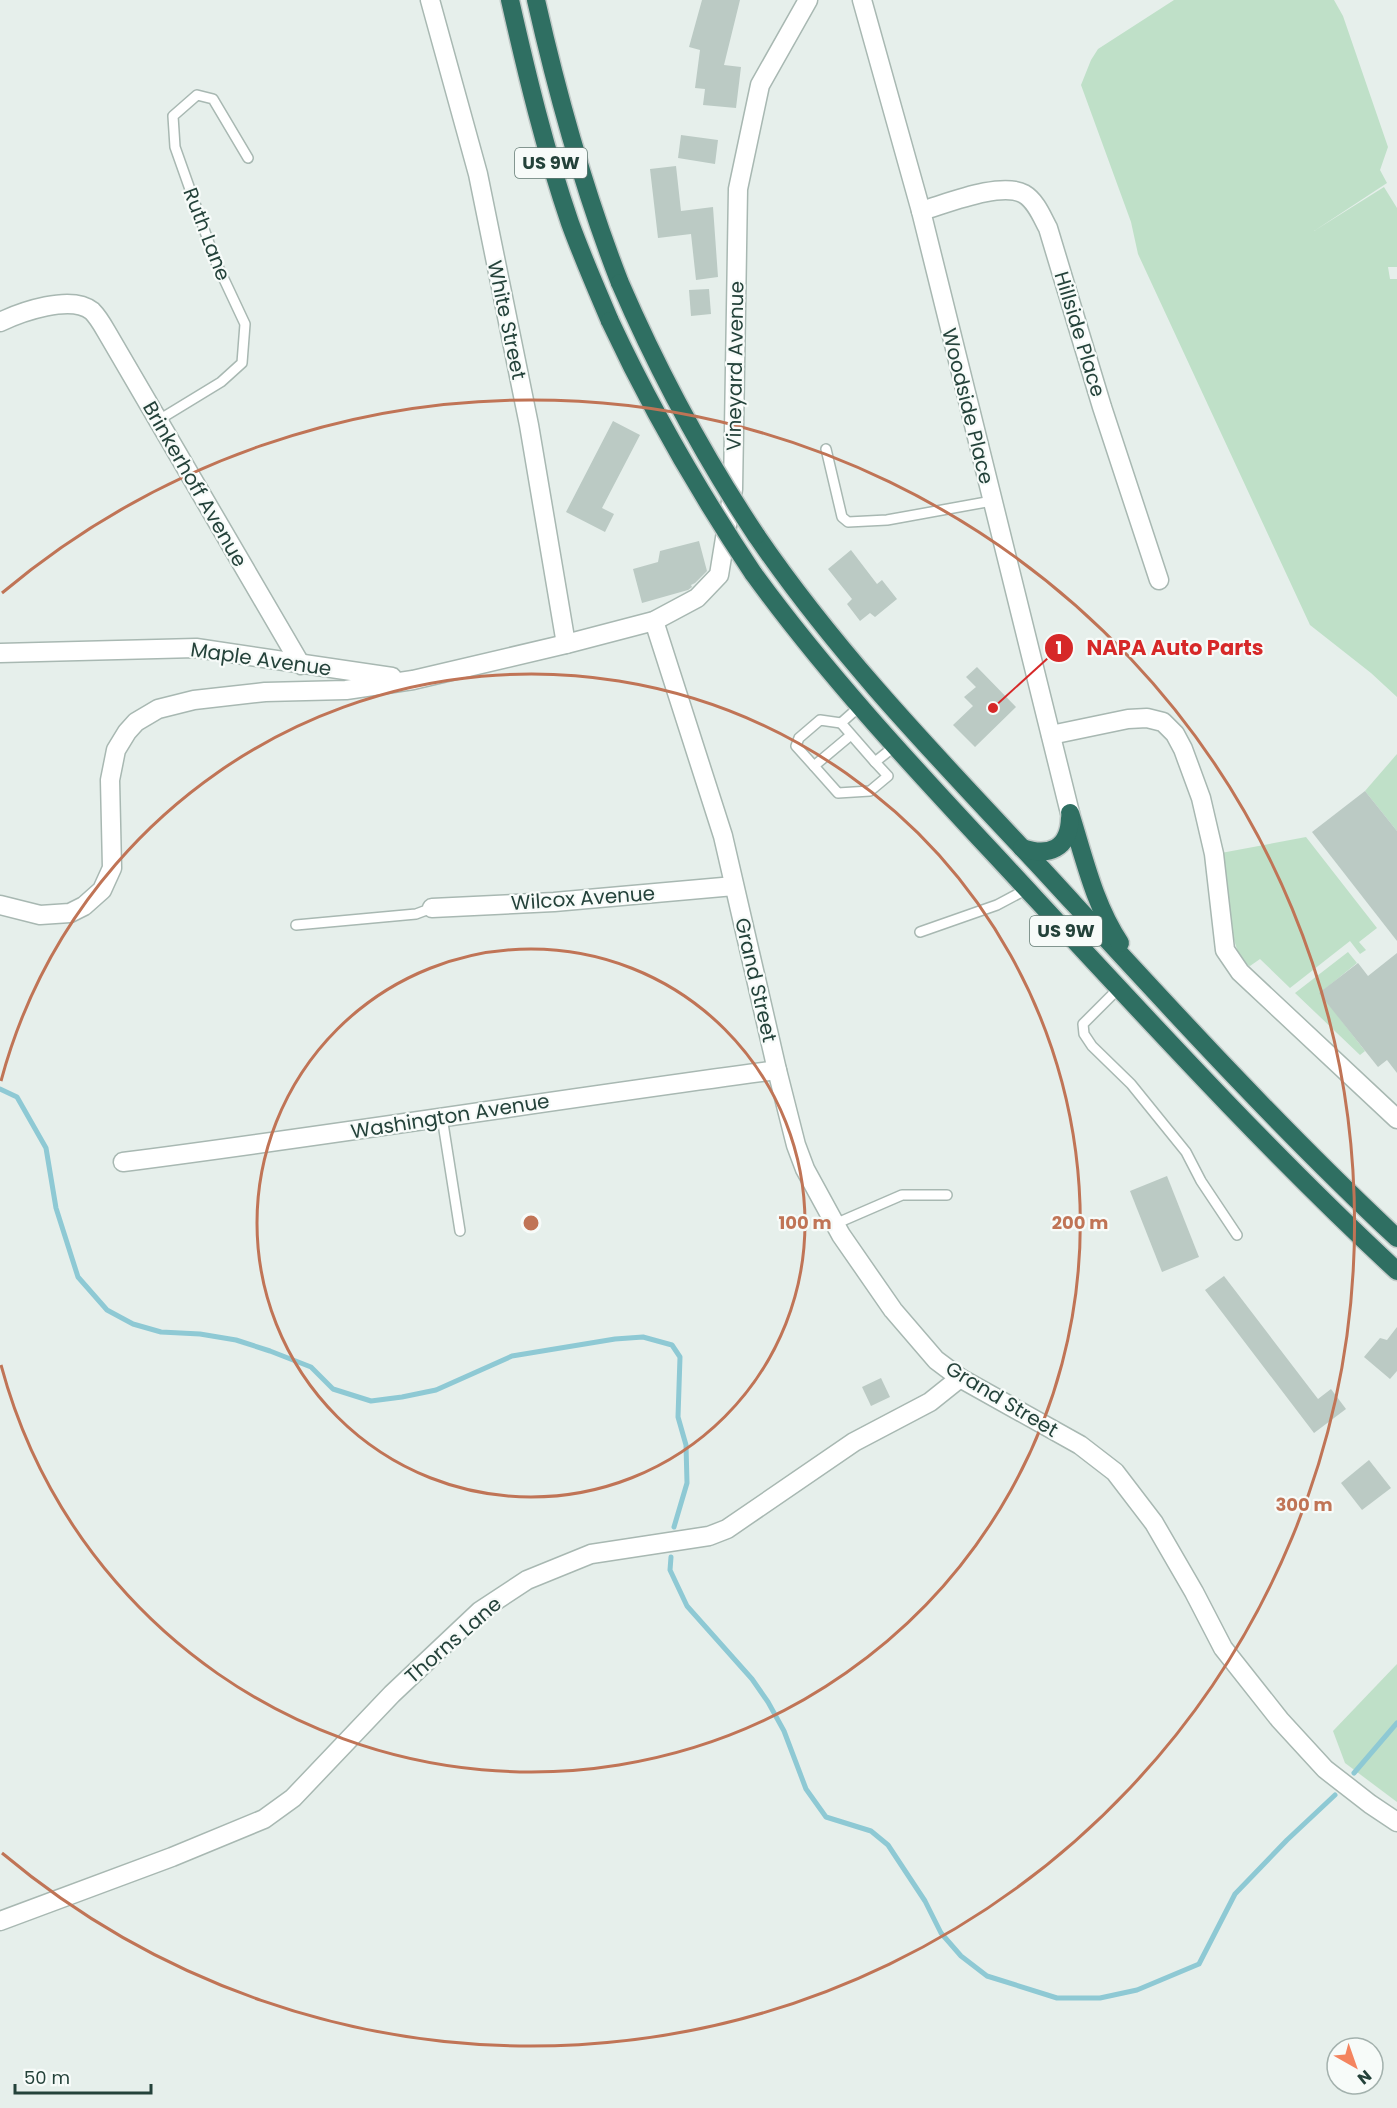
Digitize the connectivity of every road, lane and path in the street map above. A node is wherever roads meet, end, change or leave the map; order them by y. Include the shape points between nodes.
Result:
1 (430, 0) edge
2 (510, 0) edge
3 (536, 0) edge
4 (808, 0) edge
5 (862, 0) edge
6 (248, 159) dead end
7 (921, 211) junction
8 (0, 322) edge
9 (157, 421) junction
10 (826, 449) dead end
11 (992, 501) junction
12 (1160, 580) dead end
13 (654, 621) junction
14 (566, 644) junction
15 (0, 653) edge
16 (301, 665) junction
17 (413, 680) junction
18 (859, 707) junction
19 (841, 723) junction
20 (851, 735) junction
21 (1051, 735) junction
22 (895, 746) junction
23 (875, 762) junction
24 (814, 766) junction
25 (1070, 813) junction
26 (1022, 848) junction
27 (734, 886) junction
28 (1027, 889) junction
29 (0, 905) edge
30 (432, 908) joint
31 (296, 925) dead end
32 (920, 932) dead end
33 (1144, 980) junction
34 (1119, 988) junction
35 (777, 1070) junction
36 (442, 1117) junction
37 (1397, 1119) edge
38 (123, 1162) dead end
39 (947, 1195) dead end
40 (835, 1224) junction
41 (460, 1231) dead end
42 (1237, 1235) dead end
43 (1397, 1238) edge
44 (1397, 1271) edge
45 (960, 1378) junction
46 (1397, 1822) edge
47 (0, 1921) edge

1 - 14 street, White Street via 478,174 529,425
2 - 18 highway, US 9W, bridge via 530,86 571,225 610,321 646,395 706,502 753,573
3 - 26 highway, US 9W, bridge via 578,167 620,283 678,405 720,479 833,639
4 - 13 street, Vineyard Avenue via 760,85 738,189 734,489 719,575 697,598
5 - 7 street, Woodside Place
6 - 9 lane, Ruth Lane via 213,99 197,95 172,116 175,147 215,260 246,324 242,363 221,382
7 - 11 street, Woodside Place
7 - 12 street, Hillside Place via 1008,189 1025,195 1036,206 1048,228
8 - 9 street, Brinkerhoff Avenue via 60,304 85,307 106,330
9 - 16 street, Brinkerhoff Avenue
10 - 11 lane via 842,517 848,522 887,520
11 - 21 street, Woodside Place
13 - 14 street, Vineyard Avenue
13 - 27 street, Grand Street via 723,836
14 - 17 street, Vineyard Avenue
15 - 16 street, Maple Avenue via 196,648
16 - 17 street, Maple Avenue
17 - 29 street, Vineyard Avenue via 346,690 194,700 158,709 136,722 116,750 110,780 112,868 102,890 69,913 40,915
18 - 19 lane
18 - 22 highway, US 9W
19 - 20 lane
19 - 24 lane via 820,720 799,738 796,746
20 - 23 lane
20 - 24 lane
21 - 25 street, Woodside Place
21 - 37 street via 1147,718 1163,722 1175,734 1193,774 1208,826 1225,950 1240,972
22 - 23 lane
22 - 28 highway, US 9W
23 - 24 lane via 888,776 870,792 838,792
25 - 26 highway via 1070,827 1059,846 1049,852
25 - 33 highway via 1103,912
26 - 33 highway, US 9W
27 - 30 street, Wilcox Avenue
27 - 35 street, Grand Street
28 - 32 lane via 998,905
28 - 34 highway, US 9W
30 - 31 lane via 416,914
33 - 43 highway, US 9W via 1262,1106
34 - 42 lane via 1083,1024 1084,1034 1186,1152
34 - 44 highway, US 9W via 1260,1138
35 - 36 street, Washington Avenue
35 - 40 street, Grand Street via 805,1169
36 - 38 street, Washington Avenue
36 - 41 lane
39 - 40 lane via 902,1195
40 - 45 street, Grand Street via 893,1310 936,1360
45 - 46 street, Grand Street via 1080,1444 1115,1472 1154,1523 1223,1648 1280,1720 1325,1770
45 - 47 street, Thorns Lane via 930,1402 854,1442 727,1529 709,1536 591,1554 527,1580 480,1611 392,1694 293,1798 264,1820

